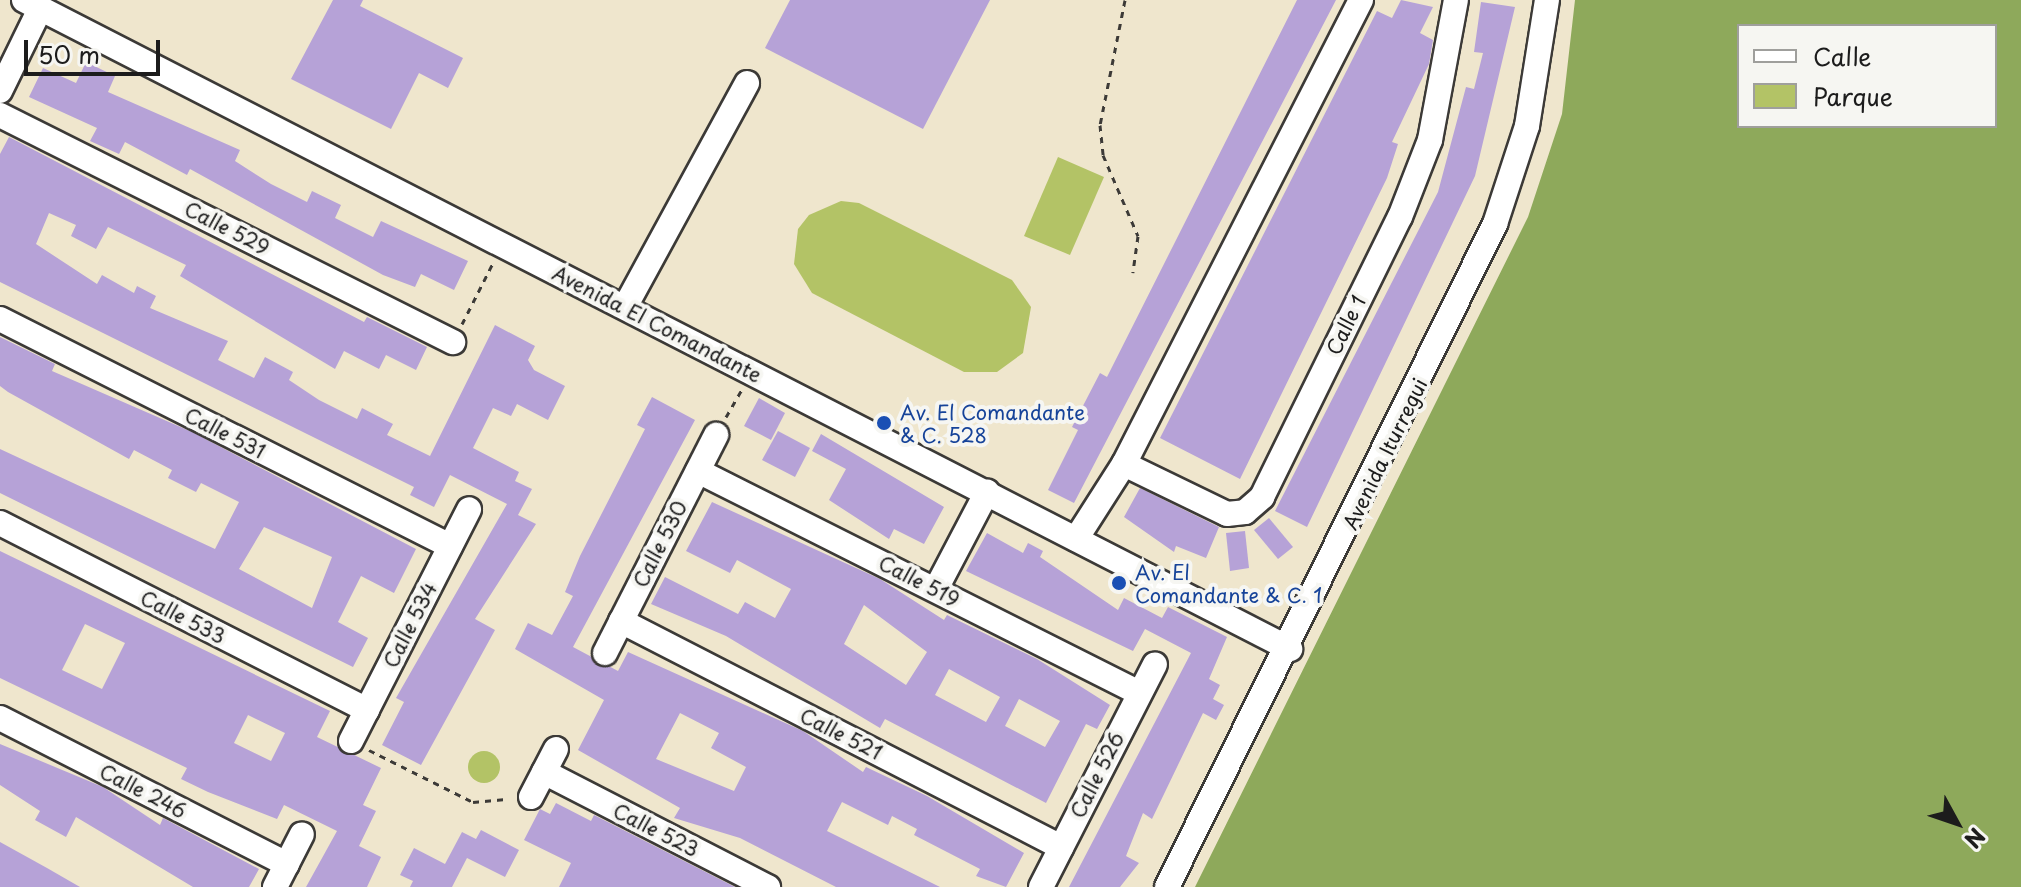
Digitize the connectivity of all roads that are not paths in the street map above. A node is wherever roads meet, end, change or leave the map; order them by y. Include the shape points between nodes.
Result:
1 (1361, 0) edge
2 (1456, 0) edge
3 (1547, 0) edge
4 (32, 4) edge
5 (747, 83) dead end
6 (0, 91) edge
7 (0, 115) edge
8 (625, 307) junction
9 (0, 319) edge
10 (453, 342) road end
11 (716, 435) road end
12 (1124, 464) junction
13 (698, 471) junction
14 (987, 492) junction
15 (469, 509) dead end
16 (0, 523) edge
17 (1076, 539) junction
18 (450, 546) junction
19 (936, 589) junction
20 (621, 621) junction
21 (1290, 649) junction
22 (605, 653) dead end
23 (1155, 664) dead end
24 (1139, 693) junction
25 (367, 710) junction
26 (0, 718) edge
27 (351, 741) road end
28 (556, 749) dead end
29 (544, 772) junction
30 (531, 797) road end
31 (302, 834) dead end
32 (1061, 847) junction
33 (287, 864) junction
34 (275, 887) edge
35 (768, 887) edge
36 (1041, 887) edge
37 (1167, 887) edge

1 - 12 street
2 - 12 street, Calle 1 via 1418,176 1262,497 1245,512 1227,514
3 - 21 street, Avenida Iturregui via 1527,126 1495,224
4 - 6 street
4 - 8 street, Avenida El Comandante
5 - 8 street
7 - 10 street, Calle 529
8 - 14 street, Avenida El Comandante
9 - 18 street, Calle 531
11 - 13 street, Calle 530
12 - 17 street
13 - 19 street, Calle 519
13 - 20 street, Calle 530
14 - 17 street, Avenida El Comandante
14 - 19 street
15 - 18 street, Calle 534
16 - 25 street, Calle 533
17 - 21 street, Avenida El Comandante
18 - 25 street, Calle 534
19 - 24 street, Calle 519
20 - 22 street, Calle 530
20 - 32 street, Calle 521
21 - 37 street, Avenida Iturregui
23 - 24 street, Calle 526
24 - 32 street, Calle 526
25 - 27 street, Calle 534
26 - 33 street, Calle 246
28 - 29 street
29 - 30 street
29 - 35 street, Calle 523
31 - 33 street
32 - 36 street, Calle 526
33 - 34 street

